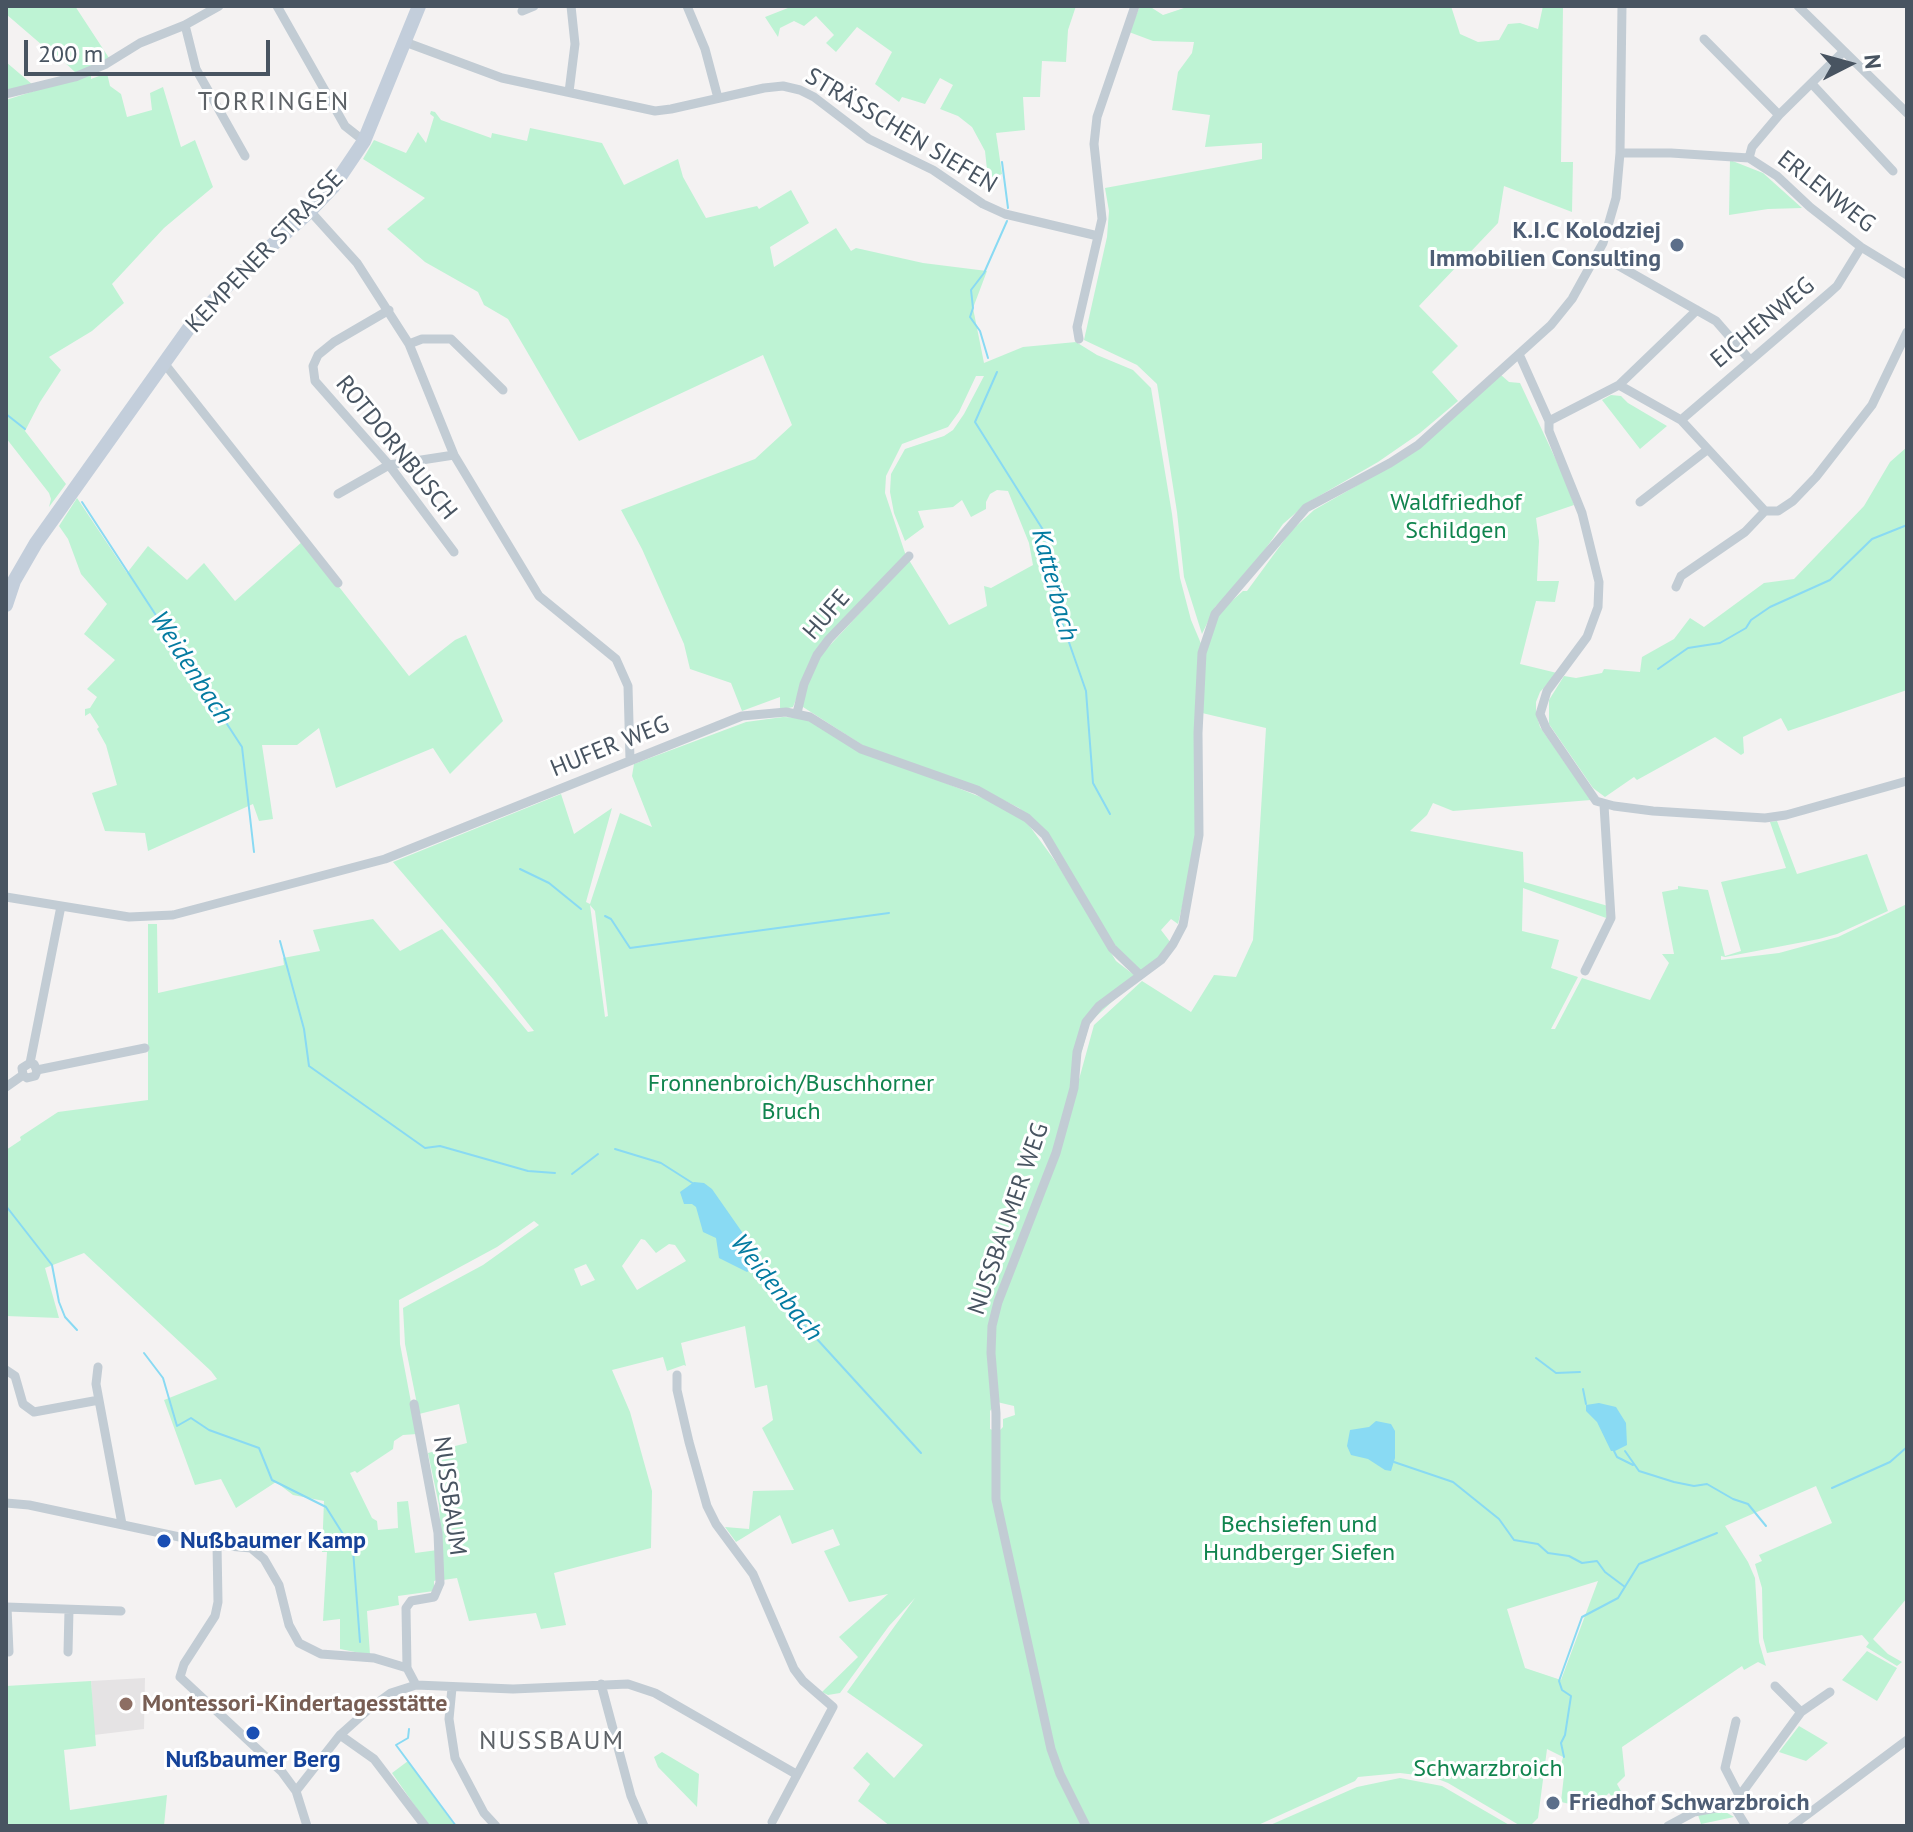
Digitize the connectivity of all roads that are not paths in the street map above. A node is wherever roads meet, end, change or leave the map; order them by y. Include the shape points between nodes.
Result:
1 (219, 6) edge
2 (277, 6) edge
3 (419, 6) edge
4 (534, 6) edge
5 (571, 6) edge
6 (687, 6) edge
7 (1135, 6) edge
8 (1622, 6) edge
9 (1798, 6) edge
10 (522, 11) dead end
11 (185, 25) junction
12 (1704, 39) dead end
13 (405, 42) junction
14 (1843, 52) junction
15 (1812, 84) junction
16 (569, 92) junction
17 (6, 94) edge
18 (718, 98) junction
19 (1907, 113) edge
20 (1779, 115) junction
21 (364, 141) junction
22 (1620, 153) junction
23 (245, 156) dead end
24 (1749, 158) junction
25 (1893, 171) dead end
26 (310, 211) junction
27 (1098, 236) junction
28 (1861, 247) junction
29 (1598, 254) junction
30 (1907, 275) edge
31 (389, 310) junction
32 (1697, 310) junction
33 (1907, 332) edge
34 (1079, 339) dead end
35 (409, 344) junction
36 (1519, 354) junction
37 (1750, 360) junction
38 (164, 363) junction
39 (1619, 385) junction
40 (503, 390) dead end
41 (1681, 420) junction
42 (1549, 421) junction
43 (1707, 450) junction
44 (454, 455) junction
45 (389, 465) junction
46 (338, 494) dead end
47 (1640, 502) dead end
48 (1765, 511) junction
49 (454, 552) dead end
50 (909, 556) dead end
51 (338, 583) dead end
52 (1676, 587) dead end
53 (6, 605) edge
54 (797, 713) junction
55 (630, 760) junction
56 (1907, 781) edge
57 (1604, 805) junction
58 (6, 897) edge
59 (61, 906) junction
60 (1585, 971) dead end
61 (1140, 975) junction
62 (145, 1048) dead end
63 (33, 1066) junction
64 (6, 1087) edge
65 (98, 1367) dead end
66 (6, 1370) edge
67 (677, 1375) dead end
68 (99, 1400) junction
69 (414, 1404) dead end
70 (6, 1503) edge
71 (122, 1524) junction
72 (217, 1545) junction
73 (6, 1607) edge
74 (69, 1610) junction
75 (121, 1611) dead end
76 (9, 1652) dead end
77 (68, 1652) dead end
78 (407, 1668) junction
79 (601, 1684) junction
80 (416, 1685) junction
81 (1775, 1686) dead end
82 (452, 1688) junction
83 (1830, 1692) dead end
84 (1801, 1712) junction
85 (1736, 1721) dead end
86 (340, 1735) junction
87 (1907, 1740) edge
88 (796, 1774) junction
89 (296, 1791) junction
90 (1737, 1801) junction
91 (772, 1822) dead end
92 (307, 1826) edge
93 (425, 1826) edge
94 (496, 1826) edge
95 (644, 1826) edge
96 (1086, 1826) edge
97 (1668, 1826) edge
98 (1746, 1826) edge
99 (1792, 1826) edge

1 - 11 street
2 - 21 street via 345,126
3 - 13 main road, KEMPENER STRASSE
4 - 10 street
5 - 16 street via 575,44
6 - 18 street
7 - 27 street via 1097,117 1094,144 1102,205
8 - 22 street, NUSSBAUMER WEG
9 - 14 street
11 - 17 street via 75,77
11 - 23 street via 196,69
12 - 20 street
13 - 16 street, STRÄSSCHEN SIEFEN via 502,78
13 - 21 main road, KEMPENER STRASSE
14 - 15 street
14 - 19 street
15 - 20 street
15 - 25 street
16 - 18 street, STRÄSSCHEN SIEFEN via 655,111
18 - 27 street, STRÄSSCHEN SIEFEN via 775,86 800,90 869,139 933,170 983,204
20 - 24 street
21 - 26 main road, KEMPENER STRASSE
22 - 24 street, ERLENWEG
22 - 29 street, NUSSBAUMER WEG via 1615,206
24 - 28 street, ERLENWEG
26 - 31 street via 357,263
26 - 38 main road, KEMPENER STRASSE via 231,282
27 - 34 street via 1077,327
28 - 30 street, ERLENWEG
28 - 37 street, EICHENWEG via 1837,286
29 - 32 street
29 - 36 street, NUSSBAUMER WEG via 1559,316
31 - 35 street
31 - 45 street, ROTDORNBUSCH via 334,342 313,366 315,381
32 - 37 street via 1716,321
32 - 39 street
33 - 48 street via 1872,405 1816,477 1786,506
35 - 40 street via 451,339
35 - 44 street
36 - 42 street
36 - 61 street, NUSSBAUMER WEG via 1418,445 1306,508 1215,614 1202,653 1199,835 1183,925 1161,960
37 - 41 street, EICHENWEG
38 - 51 street
38 - 53 main road, KEMPENER STRASSE via 30,552
39 - 41 street
39 - 42 street
41 - 43 street
42 - 57 street via 1589,537 1599,591 1587,637 1547,691 1540,714 1580,779
43 - 47 street
43 - 48 street
44 - 45 street
44 - 55 street via 539,596 616,659 628,686
45 - 46 street
45 - 49 street, ROTDORNBUSCH
48 - 52 street via 1745,532 1681,576
50 - 54 street, HUFE via 817,655
54 - 55 street, HUFER WEG via 742,716
54 - 61 street, HUFER WEG via 861,749 977,790 1027,818 1045,835 1112,948
55 - 59 street, HUFER WEG via 385,859 173,915 142,918
56 - 57 street via 1765,818
57 - 60 street via 1611,918
58 - 59 street, HUFER WEG
59 - 63 street
61 - 96 street, NUSSBAUMER WEG via 1086,1022 1056,1153 992,1326 996,1499 1051,1749
62 - 63 street
63 - 64 street via 23,1066 23,1075
65 - 68 street
66 - 68 street via 15,1376 21,1400 31,1411
67 - 88 street via 707,1506 753,1574 794,1669 833,1707
68 - 71 street
69 - 78 street, NUSSBAUM via 438,1533 440,1583 434,1597 411,1601 406,1608
70 - 71 street
71 - 72 street
72 - 78 street via 244,1546 260,1554 282,1592 292,1633 304,1647
72 - 89 street via 215,1616 180,1677
73 - 74 street
73 - 76 street
74 - 75 street
74 - 77 street
78 - 80 street
79 - 82 street
79 - 88 street via 628,1684 655,1693
79 - 95 street
80 - 82 street
80 - 86 street via 391,1693
81 - 84 street
82 - 94 street via 455,1758
83 - 84 street
84 - 90 street
85 - 90 street via 1725,1768
86 - 89 street
86 - 93 street via 374,1759
87 - 99 street
88 - 91 street
89 - 92 street
90 - 97 street via 1694,1812
90 - 98 street

